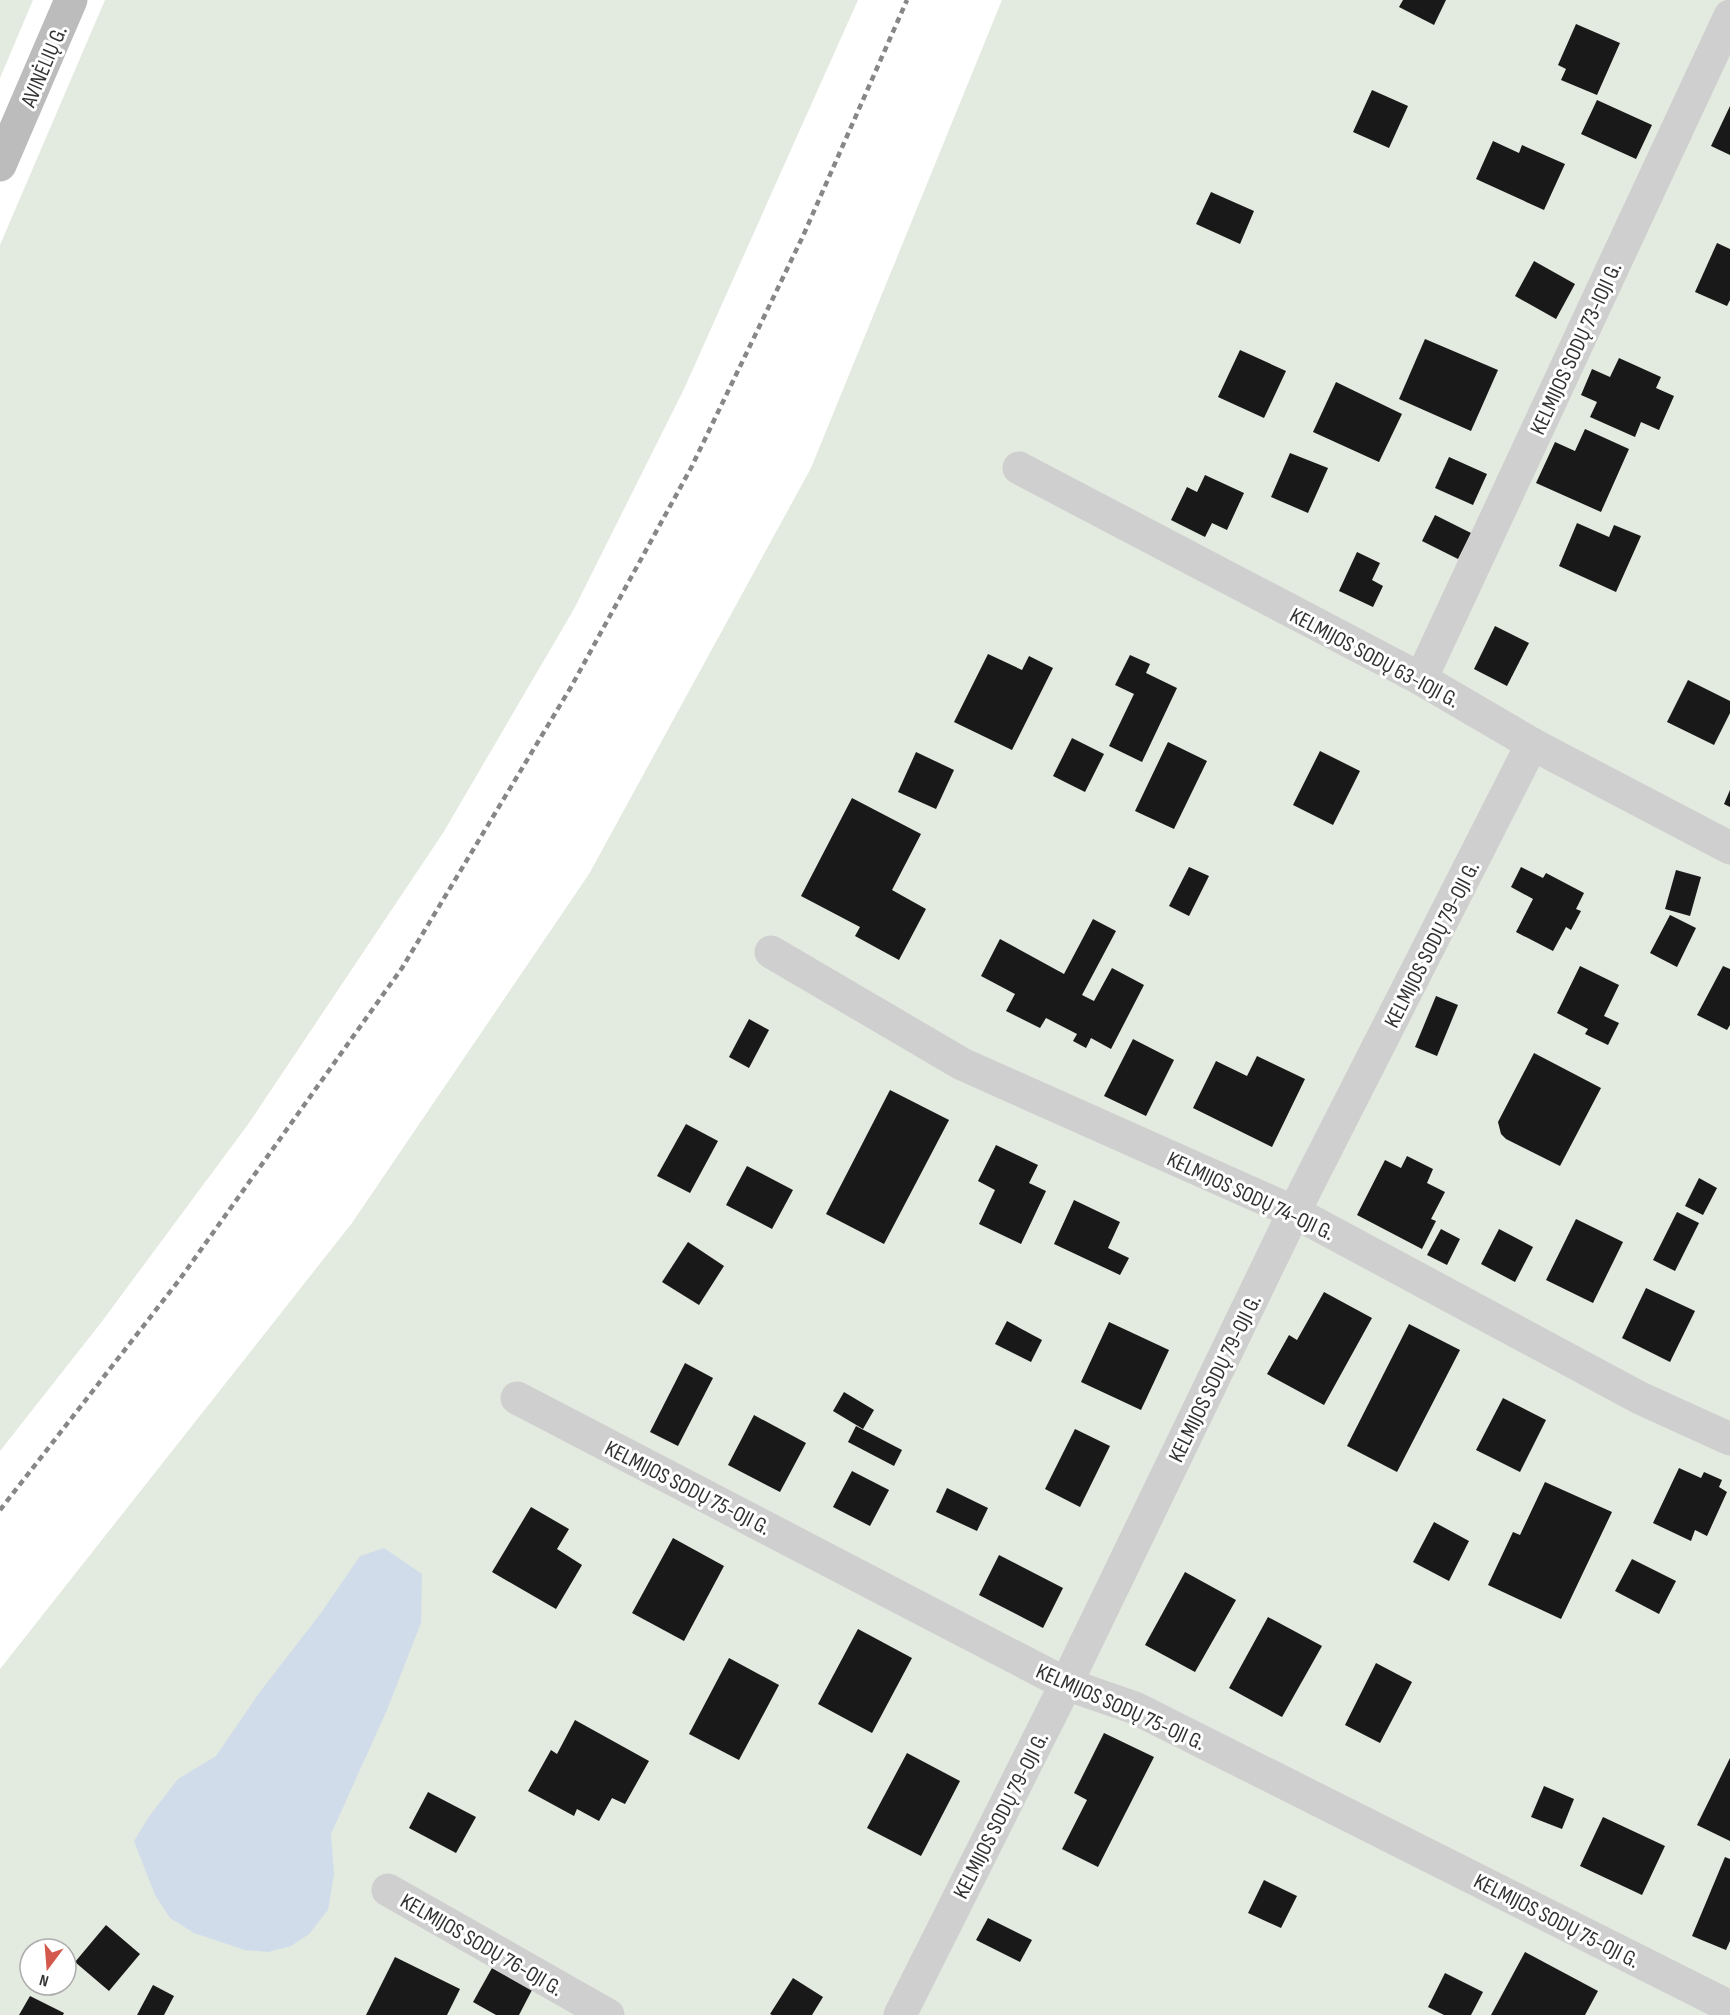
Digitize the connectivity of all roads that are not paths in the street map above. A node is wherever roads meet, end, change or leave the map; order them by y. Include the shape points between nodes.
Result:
1 (71, 0) edge
2 (1730, 16) edge
3 (0, 165) edge
4 (1019, 468) dead end
5 (1421, 679) junction
6 (1532, 744) junction
7 (1730, 848) edge
8 (771, 952) dead end
9 (1294, 1212) junction
10 (517, 1398) dead end
11 (1730, 1439) edge
12 (1066, 1684) junction
13 (388, 1890) dead end
14 (1730, 2007) edge
15 (608, 2015) edge
16 (900, 2015) edge

1 - 3 main road, AVINĖLIŲ G.
2 - 5 street, KELMIJOS SODŲ 73-IOJI G.
4 - 5 street, KELMIJOS SODŲ 63-IOJI G.
5 - 6 street, KELMIJOS SODŲ 63-IOJI G.
6 - 7 street, KELMIJOS SODŲ 63-IOJI G.
6 - 9 street, KELMIJOS SODŲ 79-OJI G.
8 - 9 street, KELMIJOS SODŲ 74-OJI G. via 962,1064
9 - 11 street, KELMIJOS SODŲ 74-OJI G. via 1640,1398
9 - 12 street, KELMIJOS SODŲ 79-OJI G.
10 - 12 street, KELMIJOS SODŲ 75-OJI G.
12 - 14 street, KELMIJOS SODŲ 75-OJI G. via 1135,1708
12 - 16 street, KELMIJOS SODŲ 79-OJI G.
13 - 15 street, KELMIJOS SODŲ 76-OJI G.

